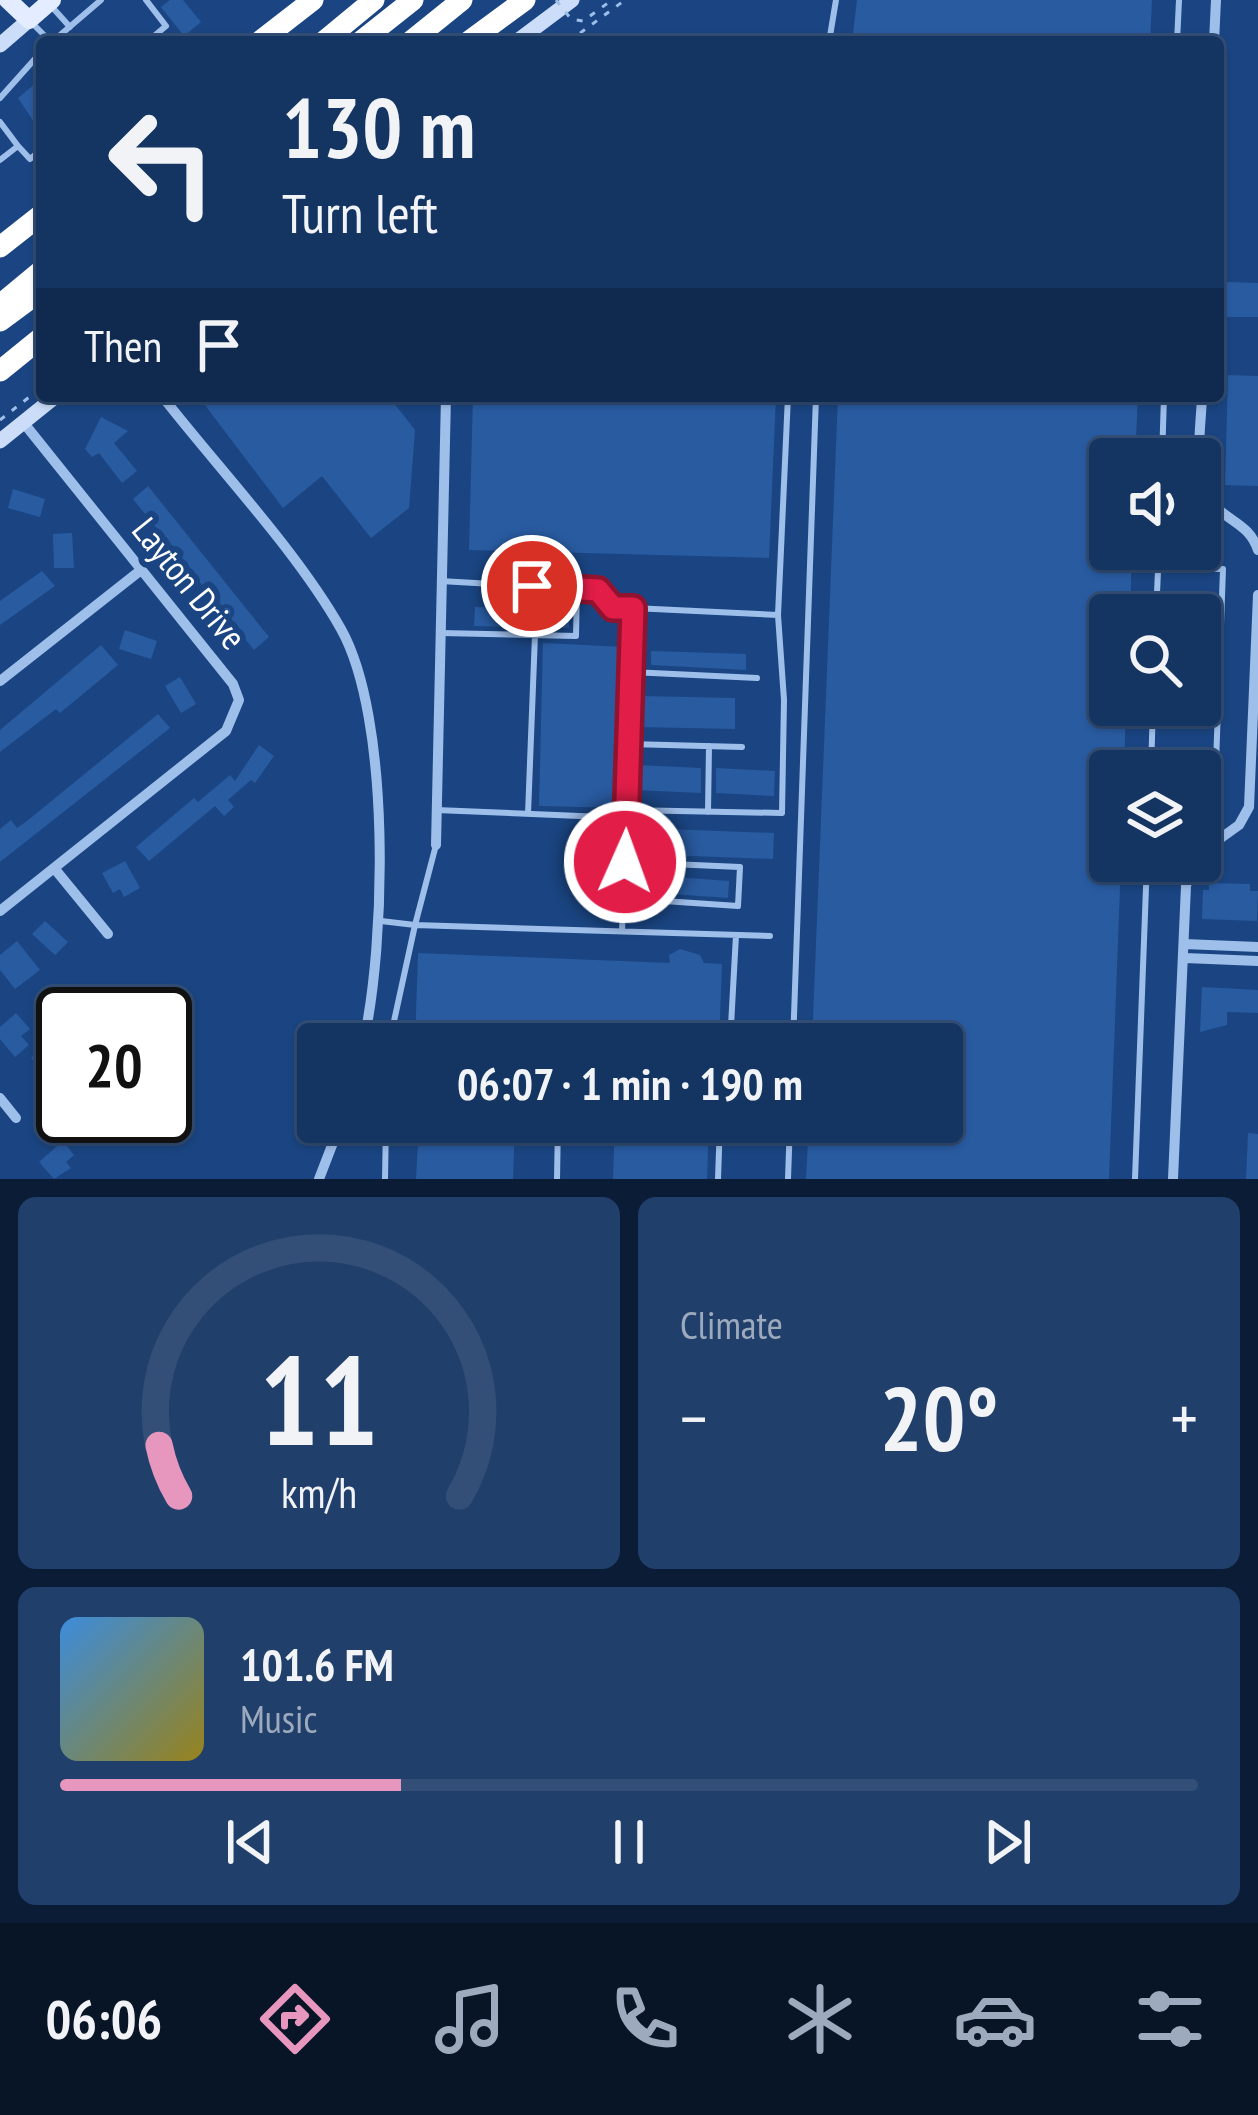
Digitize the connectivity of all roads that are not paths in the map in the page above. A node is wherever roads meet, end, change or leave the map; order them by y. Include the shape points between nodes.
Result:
1 (101, 0) edge
2 (146, 0) edge
3 (374, 0) edge
4 (413, 0) edge
5 (462, 0) edge
6 (526, 0) edge
7 (572, 0) edge
8 (836, 0) edge
9 (1179, 0) edge
10 (1216, 0) edge
11 (48, 1) edge
12 (8, 4) edge
13 (305, 5) edge
14 (29, 20) junction
15 (70, 27) junction
16 (46, 36) edge
17 (59, 36) edge
18 (154, 36) edge
19 (267, 36) edge
20 (330, 36) edge
21 (368, 36) edge
22 (417, 36) edge
23 (476, 36) edge
24 (524, 36) edge
25 (830, 36) edge
26 (1177, 36) edge
27 (1214, 36) edge
28 (0, 45) edge
29 (36, 58) edge
30 (0, 98) edge
31 (0, 122) edge
32 (18, 146) junction
33 (36, 154) edge
34 (0, 160) edge
35 (36, 219) edge
36 (0, 247) edge
37 (36, 275) edge
38 (36, 294) edge
39 (0, 305) edge
40 (0, 321) edge
41 (36, 346) edge
42 (0, 371) edge
43 (48, 402) edge
44 (167, 402) edge
45 (446, 402) edge
46 (788, 402) edge
47 (816, 402) edge
48 (1164, 402) edge
49 (1202, 402) edge
50 (23, 422) junction
51 (1163, 438) edge
52 (0, 441) edge
53 (1258, 550) edge
54 (141, 569) junction
55 (1221, 569) edge
56 (440, 581) junction
57 (577, 588) junction
58 (1258, 595) edge
59 (633, 608) junction
60 (778, 615) junction
61 (438, 633) junction
62 (535, 635) junction
63 (631, 672) junction
64 (757, 678) dead end
65 (0, 681) edge
66 (629, 743) junction
67 (709, 746) junction
68 (742, 747) dead end
69 (1216, 750) edge
70 (436, 810) junction
71 (708, 812) junction
72 (528, 814) junction
73 (627, 814) junction
74 (1221, 838) edge
75 (436, 845) joint
76 (625, 862) junction
77 (666, 864) junction
78 (54, 868) junction
79 (1146, 882) edge
80 (1187, 882) edge
81 (0, 911) edge
82 (377, 920) junction
83 (415, 925) junction
84 (622, 931) junction
85 (108, 934) dead end
86 (736, 935) junction
87 (770, 936) dead end
88 (1184, 944) junction
89 (1220, 945) junction
90 (1253, 947) edge
91 (1185, 958) junction
92 (1220, 959) junction
93 (1253, 961) edge
94 (365, 1023) edge
95 (394, 1023) edge
96 (731, 1023) edge
97 (794, 1023) edge
98 (0, 1097) edge
99 (16, 1118) dead end
100 (332, 1143) edge
101 (386, 1143) edge
102 (558, 1143) edge
103 (719, 1143) edge
104 (789, 1143) edge
105 (319, 1179) edge
106 (385, 1179) edge
107 (557, 1179) edge
108 (718, 1179) edge
109 (788, 1179) edge
110 (1135, 1179) edge
111 (1173, 1179) edge

1 - 15 lane
2 - 18 lane via 166,26
3 - 20 highway
4 - 21 highway
5 - 22 highway
6 - 23 highway
7 - 24 main road
8 - 25 lane
9 - 26 lane
10 - 27 street
11 - 14 main road
11 - 15 lane
12 - 14 main road
13 - 19 highway
14 - 16 lane
14 - 28 main road
15 - 17 lane
29 - 30 lane
31 - 32 lane
32 - 33 lane via 30,159
32 - 34 lane
35 - 36 highway
37 - 39 highway
38 - 40 highway
41 - 42 highway
43 - 50 main road
44 - 82 street via 326,605 352,651 372,741
45 - 56 street
46 - 60 lane
47 - 97 lane
48 - 51 lane
49 - 53 street via 1203,485 1249,530
50 - 52 main road
50 - 54 street, Layton Drive
54 - 65 street
54 - 78 street, Layton Drive via 232,685 237,715
55 - 69 lane
56 - 57 lane
56 - 61 street
57 - 59 lane via 598,590 613,608
57 - 62 lane via 575,636
58 - 74 street via 1250,807
59 - 60 lane
59 - 63 lane
60 - 71 lane via 782,813
61 - 62 lane
61 - 70 street
62 - 72 lane
63 - 64 lane
63 - 66 lane
66 - 67 lane
66 - 73 lane
67 - 68 lane
67 - 71 lane
70 - 72 lane
70 - 75 street
71 - 73 lane
72 - 73 lane
73 - 76 lane
75 - 83 lane
76 - 77 lane
76 - 84 lane
77 - 77 lane via 740,867 738,906 664,901
78 - 81 street, Layton Drive
78 - 85 street
79 - 110 lane
80 - 88 street
82 - 83 lane
82 - 94 street
83 - 84 lane
83 - 95 lane
84 - 86 lane
86 - 87 lane
86 - 96 lane
88 - 89 street
88 - 91 street
89 - 90 street
89 - 92 lane
90 - 93 lane
91 - 92 street
91 - 111 street
92 - 93 street
98 - 99 street
100 - 105 street
101 - 106 lane
102 - 107 lane
103 - 108 lane
104 - 109 lane

